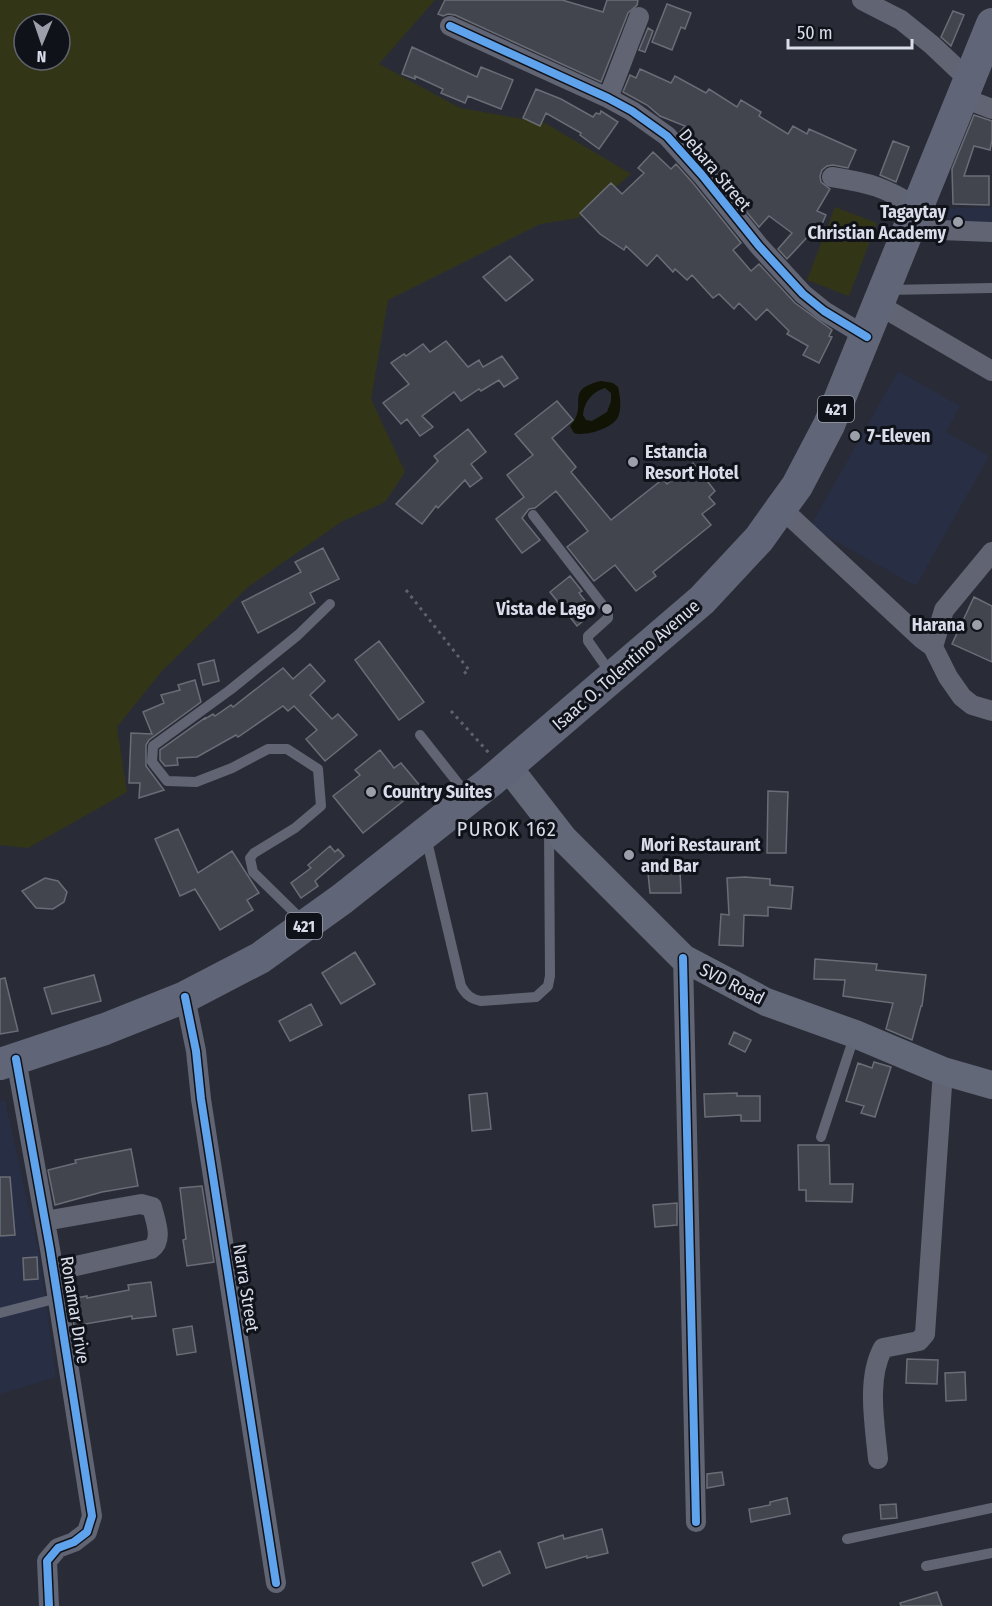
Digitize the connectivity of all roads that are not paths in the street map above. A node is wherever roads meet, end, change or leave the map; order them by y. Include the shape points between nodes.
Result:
1 (862, 0) edge
2 (639, 17) dead end
3 (992, 24) edge
4 (450, 26) dead end
5 (965, 90) junction
6 (608, 98) junction
7 (992, 110) edge
8 (832, 177) dead end
9 (913, 220) junction
10 (992, 232) edge
11 (992, 288) edge
12 (882, 298) junction
13 (867, 337) junction
14 (992, 371) edge
15 (781, 508) junction
16 (533, 515) dead end
17 (992, 552) edge
18 (330, 604) dead end
19 (933, 647) junction
20 (614, 677) junction
21 (992, 711) edge
22 (420, 735) dead end
23 (507, 768) junction
24 (470, 799) junction
25 (548, 819) junction
26 (425, 834) junction
27 (306, 925) junction
28 (683, 958) junction
29 (185, 997) junction
30 (855, 1034) junction
31 (8, 1061) edge
32 (943, 1071) junction
33 (992, 1085) edge
34 (821, 1137) dead end
35 (45, 1221) junction
36 (76, 1266) dead end
37 (58, 1298) junction
38 (0, 1313) edge
39 (878, 1459) dead end
40 (992, 1508) edge
41 (696, 1522) dead end
42 (847, 1539) dead end
43 (992, 1553) edge
44 (926, 1566) dead end
45 (276, 1583) dead end
46 (49, 1606) edge

1 - 5 street via 901,20 932,45
2 - 6 street
3 - 5 main road, Isaac O. Tolentino Avenue / 421
4 - 6 street, Debara Street
5 - 7 street via 966,99
5 - 9 main road, Isaac O. Tolentino Avenue / 421
6 - 13 street, Debara Street via 667,136 803,294
8 - 9 street via 887,189
9 - 10 street via 914,229
9 - 12 main road, Isaac O. Tolentino Avenue / 421
11 - 12 lane
12 - 13 main road, Isaac O. Tolentino Avenue / 421
12 - 14 street
13 - 15 main road, Isaac O. Tolentino Avenue / 421 via 829,425
15 - 19 street
15 - 20 main road, Isaac O. Tolentino Avenue / 421 via 759,539 702,600
16 - 20 lane via 608,612 608,618 588,636 588,641
17 - 19 street via 944,610
18 - 27 lane via 230,690 153,746 152,762 166,781 196,782 268,749 286,749 318,769 321,806 250,858 253,872
19 - 21 street via 962,697 972,705
20 - 23 main road, Isaac O. Tolentino Avenue / 421
22 - 24 lane
23 - 24 main road, Isaac O. Tolentino Avenue / 421
23 - 25 main road, SVD Road
24 - 26 main road, Isaac O. Tolentino Avenue / 421
25 - 26 lane via 550,976 548,986 536,997 481,1001 465,993
25 - 28 main road, SVD Road
26 - 27 main road, Isaac O. Tolentino Avenue / 421
27 - 29 main road, Isaac O. Tolentino Avenue / 421 via 260,958
28 - 30 main road, SVD Road via 766,1002
28 - 41 street
29 - 31 main road, Isaac O. Tolentino Avenue / 421
29 - 45 street, Narra Street
30 - 32 main road, SVD Road
30 - 34 lane
31 - 35 street, Ronamar Drive
32 - 33 main road, SVD Road
32 - 39 street via 925,1334 919,1341 883,1348 878,1358 873,1395
35 - 36 street via 141,1204 152,1207 157,1245
35 - 37 street, Ronamar Drive
37 - 38 lane
37 - 46 street, Ronamar Drive via 92,1516 87,1532 58,1548 47,1561
40 - 42 lane
43 - 44 lane

